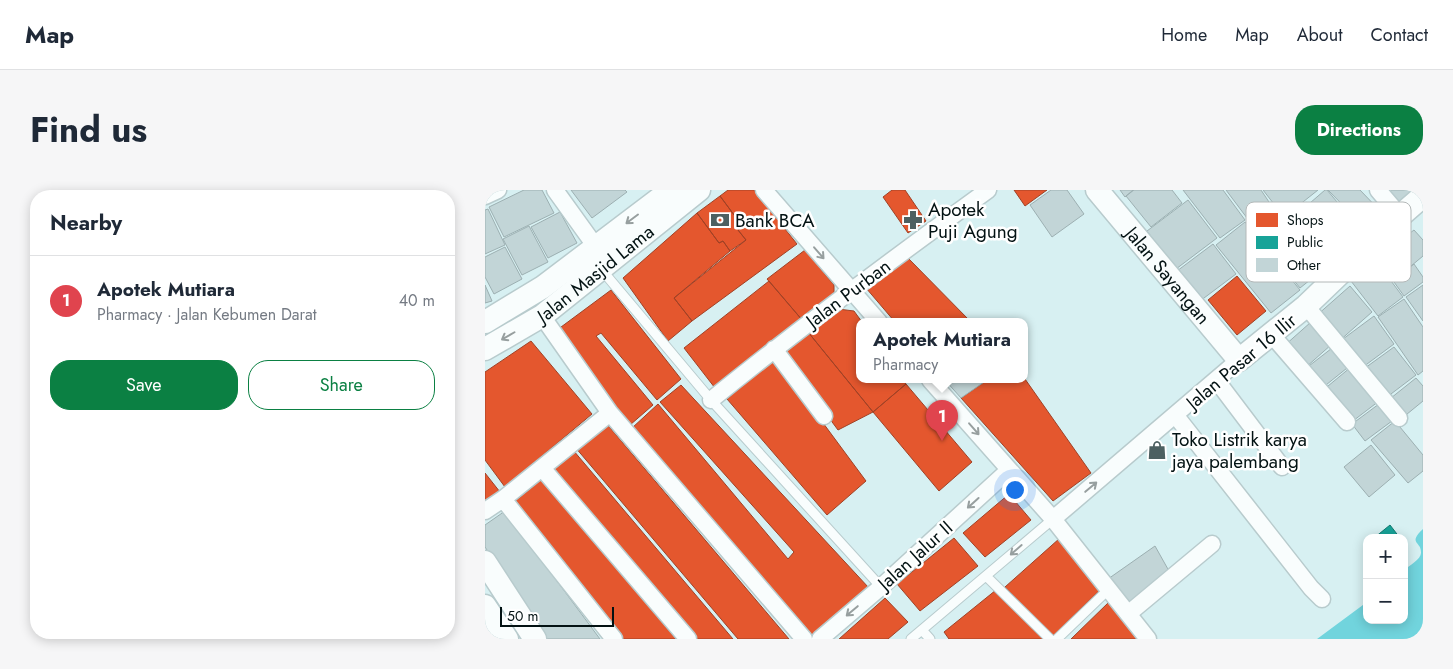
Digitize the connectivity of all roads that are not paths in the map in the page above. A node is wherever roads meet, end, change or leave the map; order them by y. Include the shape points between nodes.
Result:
1 (498, 190) edge
2 (555, 190) edge
3 (671, 190) edge
4 (699, 190) edge
5 (764, 190) edge
6 (988, 190) edge
7 (1097, 190) edge
8 (1378, 190) edge
9 (485, 196) edge
10 (1423, 196) edge
11 (1388, 202) edge
12 (1411, 206) edge
13 (596, 247) junction
14 (601, 270) junction
15 (1331, 282) edge
16 (851, 290) junction
17 (1306, 306) junction
18 (542, 316) junction
19 (876, 318) edge
20 (485, 322) edge
21 (1271, 334) junction
22 (485, 349) edge
23 (773, 349) junction
24 (1239, 360) junction
25 (1217, 381) junction
26 (933, 383) edge
27 (711, 400) junction
28 (610, 413) junction
29 (824, 416) dead end
30 (1176, 416) junction
31 (1399, 418) dead end
32 (1347, 422) dead end
33 (1282, 467) dead end
34 (542, 468) junction
35 (1009, 470) junction
36 (503, 499) junction
37 (485, 511) edge
38 (1053, 519) junction
39 (1212, 544) dead end
40 (485, 562) edge
41 (987, 576) junction
42 (881, 586) junction
43 (1109, 589) junction
44 (1322, 598) dead end
45 (485, 606) edge
46 (1128, 614) junction
47 (922, 630) junction
48 (507, 639) edge
49 (535, 639) edge
50 (614, 639) edge
51 (688, 639) edge
52 (804, 639) edge
53 (819, 639) edge
54 (911, 639) edge
55 (931, 639) edge
56 (1050, 639) edge
57 (1057, 639) edge
58 (1148, 639) edge

1 - 9 street
2 - 13 street
3 -> 13 main road
4 - 14 main road, Jalan Masjid Lama
5 -> 16 street
6 - 16 street, Jalan Purban
7 - 24 main road, Jalan Sayangan
8 - 11 street
10 - 12 main road, Jalan Pasar 16 Ilir
13 - 20 main road via 543,287
14 - 18 main road, Jalan Masjid Lama
14 - 27 lane
15 - 17 main road, Jalan Pasar 16 Ilir
16 - 19 street
16 - 23 street, Jalan Purban
17 - 21 main road, Jalan Pasar 16 Ilir
17 - 31 street
18 -> 22 main road, Jalan Masjid Lama
18 - 28 street
21 - 24 main road, Jalan Pasar 16 Ilir
21 - 32 street
23 - 27 street, Jalan Purban
23 - 29 street
24 - 25 street, Jalan Pasar 16 Ilir
25 - 30 street, Jalan Pasar 16 Ilir
25 - 33 street
26 -> 35 street
27 - 42 lane
28 - 34 street
28 - 52 street
38 -> 30 street, Jalan Pasar 16 Ilir
30 - 44 street
34 - 36 street
34 - 51 street
35 - 38 street
35 -> 42 street, Jalan Jalur II
36 - 37 street
36 - 50 street
38 -> 41 lane
38 - 43 street
39 - 46 street
40 - 49 main road
41 - 47 lane
41 - 56 lane
42 -> 53 street, Jalan Jalur II
43 - 46 street
43 - 57 lane
45 - 48 main road
46 - 58 street
47 - 54 lane
47 - 55 lane

